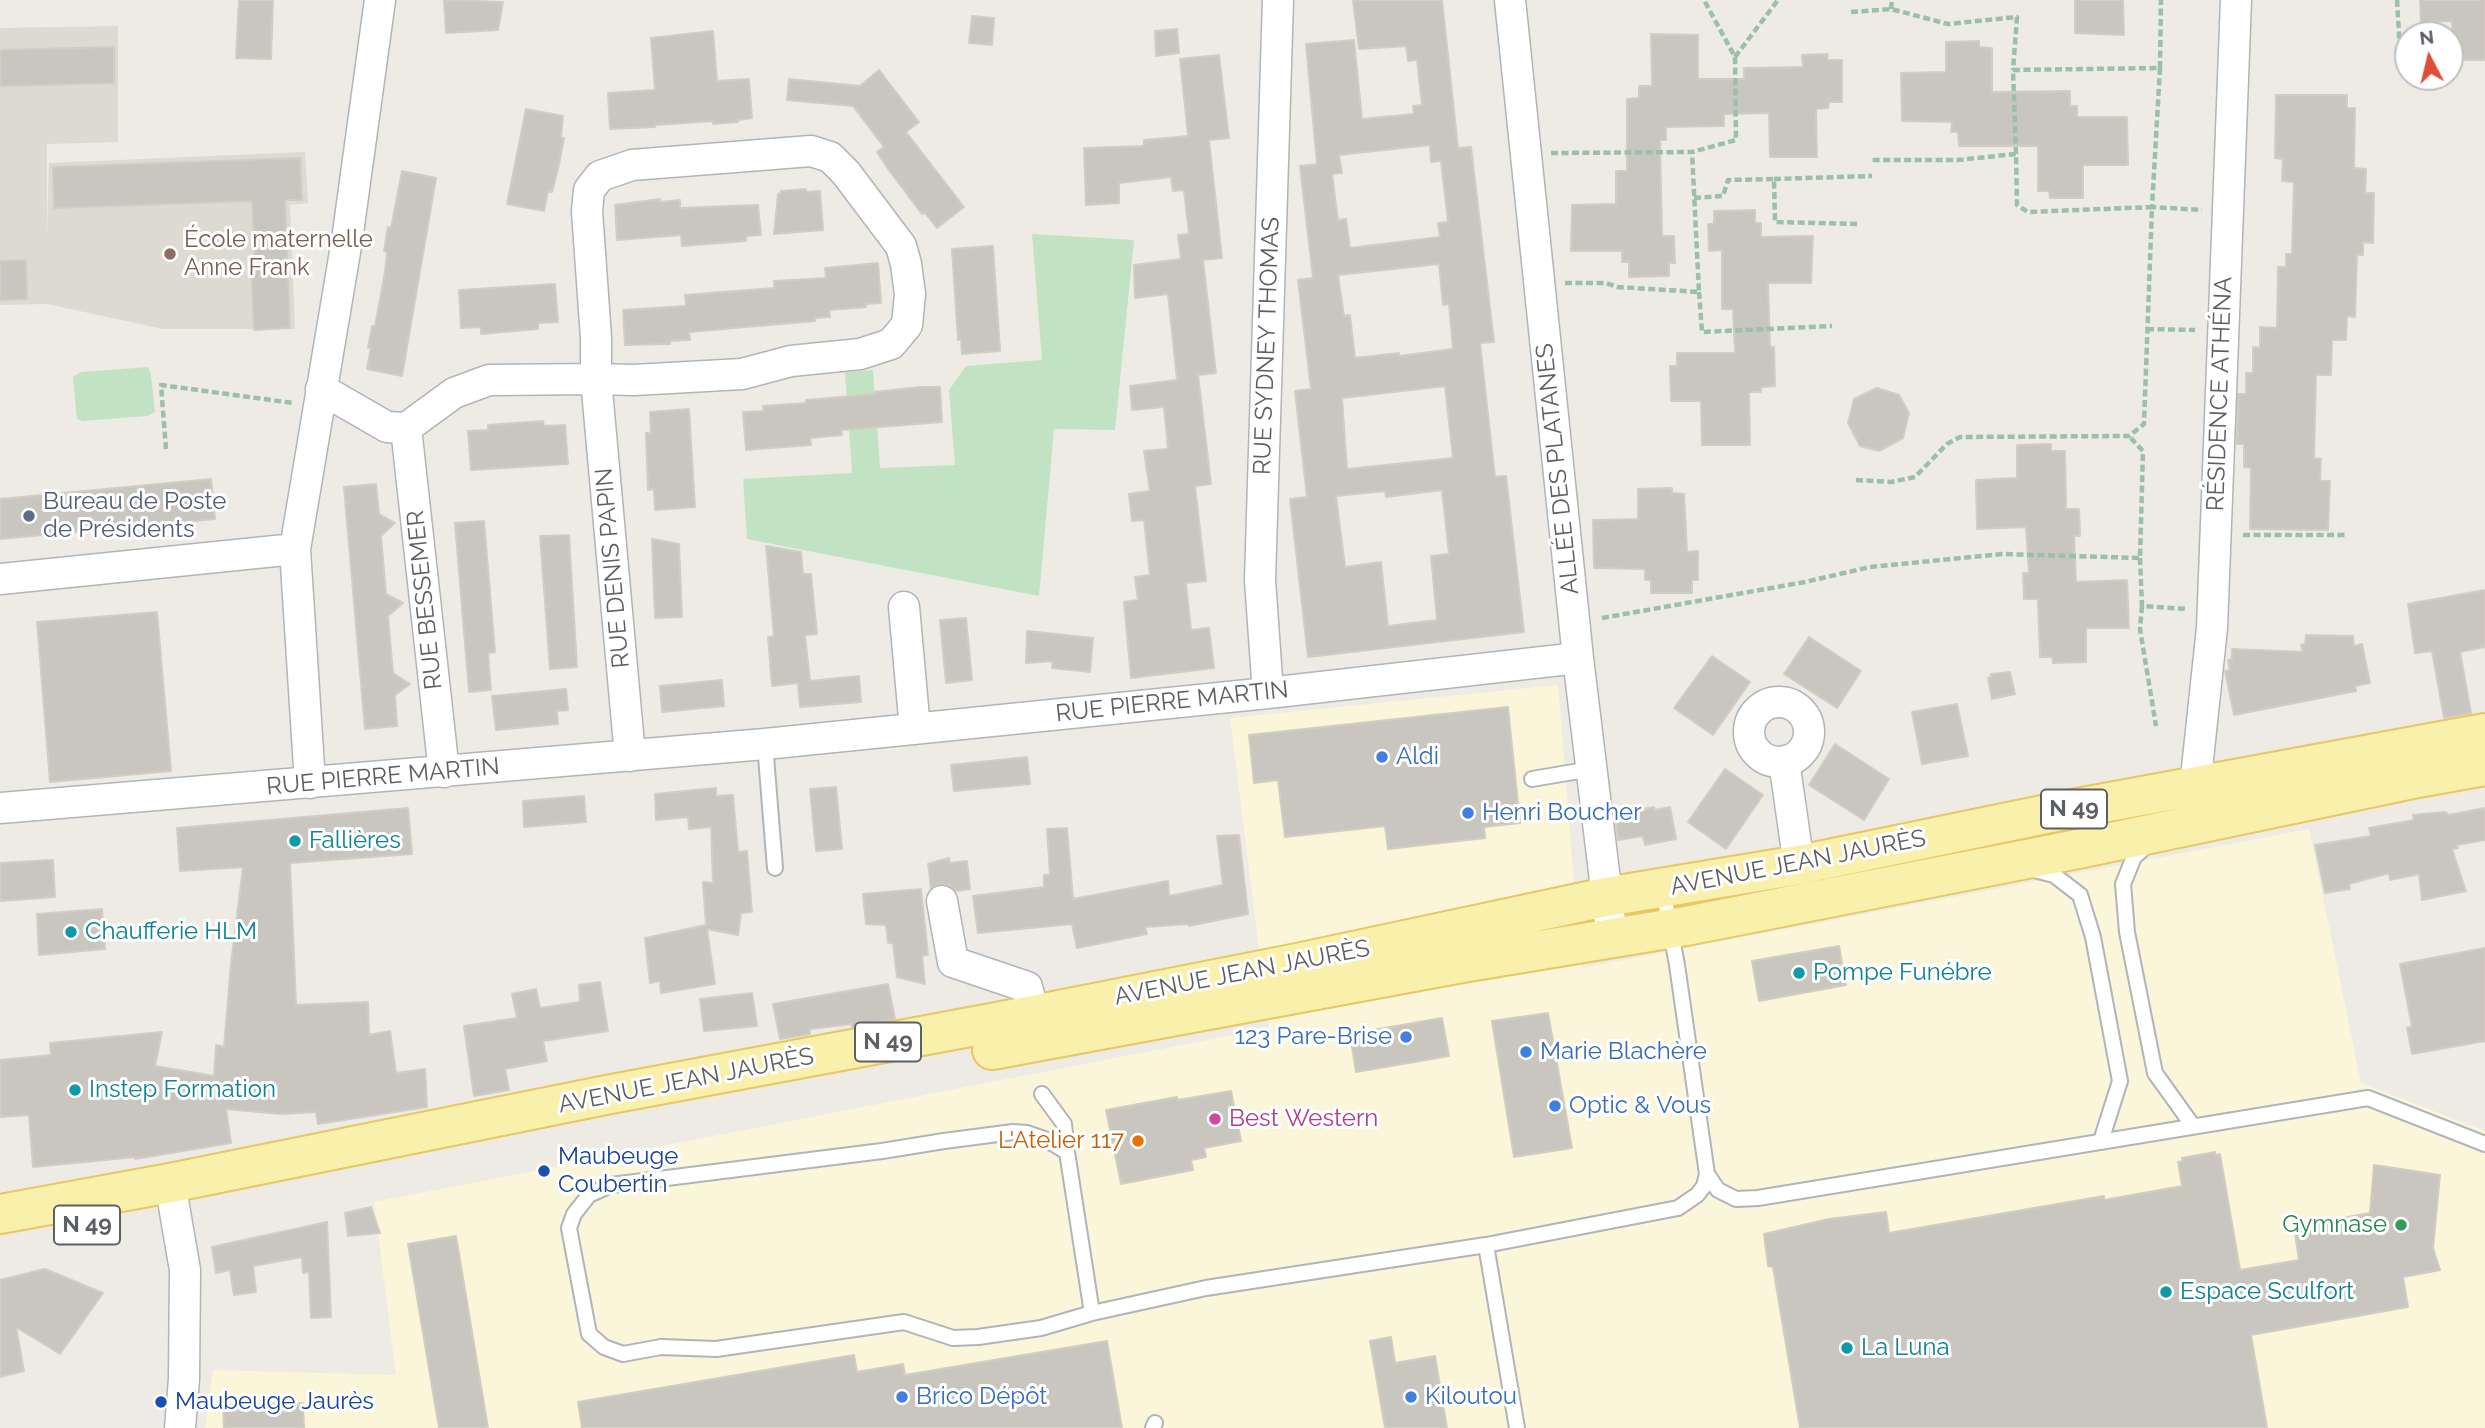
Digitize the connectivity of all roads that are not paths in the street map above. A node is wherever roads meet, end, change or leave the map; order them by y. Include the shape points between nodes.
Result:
1 (380, 0) edge
2 (1278, 0) edge
3 (1510, 0) edge
4 (2236, 0) edge
5 (596, 379) junction
6 (320, 398) junction
7 (406, 428) junction
8 (295, 549) junction
9 (0, 579) edge
10 (904, 607) dead end
11 (1578, 658) junction
12 (1268, 693) junction
13 (915, 729) junction
14 (2485, 733) edge
15 (765, 744) junction
16 (630, 756) junction
17 (1784, 761) dead end
18 (2485, 766) edge
19 (1591, 769) junction
20 (444, 772) junction
21 (1532, 779) dead end
22 (310, 782) junction
23 (2194, 787) junction
24 (0, 808) edge
25 (2160, 833) junction
26 (2009, 863) junction
27 (1799, 865) junction
28 (775, 868) dead end
29 (1663, 888) junction
30 (1606, 897) junction
31 (942, 901) dead end
32 (1669, 929) junction
33 (1612, 938) junction
34 (1034, 1015) junction
35 (1042, 1094) dead end
36 (2193, 1126) junction
37 (2101, 1141) junction
38 (2485, 1144) edge
39 (1067, 1152) junction
40 (1707, 1174) junction
41 (172, 1196) junction
42 (0, 1214) edge
43 (0, 1241) edge
44 (1486, 1245) junction
45 (1092, 1312) junction
46 (180, 1428) edge
47 (1517, 1428) edge

1 - 6 street
2 - 12 street, RUE SYDNEY THOMAS via 1260,580
3 - 11 street, ALLÉE DES PLATANES
4 - 23 street, RÉSIDENCE ATHÉNA via 2212,611
5 - 5 street via 587,211 589,190 600,176 632,164 811,150 830,157 901,246 910,294 907,325 891,344 860,354 791,361 743,374
5 - 7 street via 489,380 454,393
5 - 16 street, RUE DENIS PAPIN
6 - 7 street via 387,427
6 - 8 street
7 - 20 street, RUE BESSEMER
8 - 9 street
8 - 22 street
10 - 13 street
11 - 12 street, RUE PIERRE MARTIN
11 - 19 street, ALLÉE DES PLATANES
12 - 13 street, RUE PIERRE MARTIN
13 - 15 street, RUE PIERRE MARTIN
14 - 23 main road, AVENUE JEAN JAURÈS / N 49
15 - 16 street, RUE PIERRE MARTIN
15 - 28 lane
16 - 20 street, RUE PIERRE MARTIN
17 - 27 street
18 - 25 main road, AVENUE JEAN JAURÈS / N 49
19 - 21 lane
19 - 30 street, ALLÉE DES PLATANES
20 - 22 street, RUE PIERRE MARTIN
22 - 24 street, RUE PIERRE MARTIN
23 - 27 main road, AVENUE JEAN JAURÈS / N 49
25 - 26 main road, AVENUE JEAN JAURÈS / N 49
25 - 36 lane via 2134,858 2123,884 2127,932 2155,1073
26 - 32 main road, AVENUE JEAN JAURÈS / N 49
26 - 37 lane via 2054,875 2080,895 2093,937 2120,1081
27 - 29 main road, AVENUE JEAN JAURÈS / N 49
29 - 30 main road, AVENUE JEAN JAURÈS / N 49
29 - 32 lane
30 - 33 street, ALLÉE DES PLATANES
30 - 34 main road, AVENUE JEAN JAURÈS / N 49
31 - 34 street via 953,962 1027,988
32 - 33 main road, AVENUE JEAN JAURÈS / N 49
32 - 40 lane
33 - 41 main road, AVENUE JEAN JAURÈS / N 49
34 - 41 main road, AVENUE JEAN JAURÈS / N 49 via 606,1095
35 - 39 lane via 1064,1124
36 - 37 lane
36 - 38 lane via 2368,1097
37 - 40 lane via 1758,1198 1736,1199 1718,1190
39 - 45 lane
39 - 45 lane via 1047,1140 1013,1132 611,1185 589,1195 569,1228 589,1334 604,1347 623,1354 661,1347 716,1349 904,1322 953,1338 978,1337 1041,1328
40 - 44 lane via 1697,1195 1678,1208
41 - 42 main road, AVENUE JEAN JAURÈS / N 49
41 - 43 main road, AVENUE JEAN JAURÈS / N 49
41 - 46 street via 185,1270
44 - 45 lane via 1206,1288
44 - 47 lane

